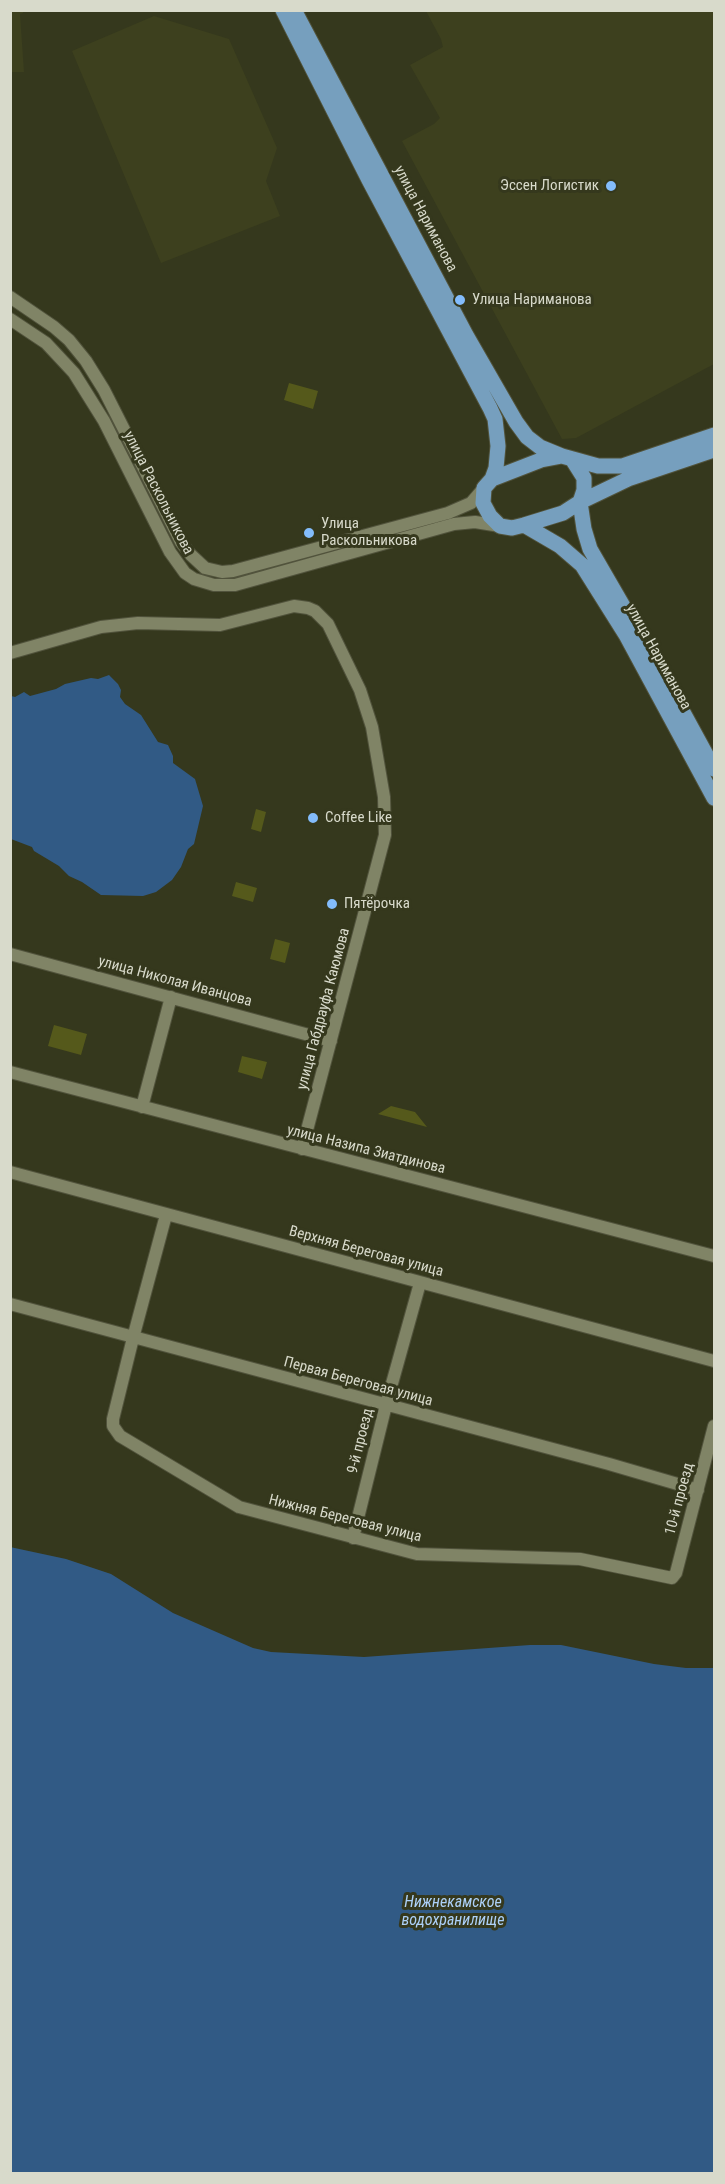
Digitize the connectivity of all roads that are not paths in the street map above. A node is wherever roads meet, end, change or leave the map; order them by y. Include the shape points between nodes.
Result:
1 (283, 10) edge
2 (294, 10) edge
3 (10, 297) edge
4 (10, 319) edge
5 (714, 435) edge
6 (714, 450) edge
7 (567, 457) junction
8 (488, 484) junction
9 (580, 502) junction
10 (500, 525) junction
11 (524, 525) junction
12 (10, 654) edge
13 (714, 768) edge
14 (714, 798) edge
15 (11, 957) edge
16 (171, 997) junction
17 (331, 1041) junction
18 (10, 1072) edge
19 (142, 1107) junction
20 (302, 1149) junction
21 (10, 1172) edge
22 (166, 1215) junction
23 (714, 1256) edge
24 (420, 1283) junction
25 (10, 1304) edge
26 (133, 1338) junction
27 (714, 1361) edge
28 (386, 1405) junction
29 (714, 1426) edge
30 (698, 1490) junction
31 (353, 1538) junction
32 (672, 1578) joint

1 - 8 main road, улица Нариманова via 495,419 496,468
2 - 7 main road, улица Нариманова via 516,422 540,447
3 - 8 street, улица Раскольникова via 54,327 86,361 181,542 205,568 233,571 448,513 471,503
4 - 10 street, улица Раскольникова via 46,343 74,373 104,422 170,552 194,579 214,585 235,585 454,524
5 - 7 main road via 622,466 598,466
6 - 9 main road via 628,479
7 - 8 main road via 532,463
7 - 9 main road, улица Нариманова via 584,478
8 - 10 main road via 483,502
9 - 11 main road via 563,513
9 - 13 main road, улица Нариманова via 590,549
10 - 11 main road
11 - 14 main road, улица Нариманова via 560,546 595,583
12 - 17 street, улица Габдрауфа Каюмова via 113,625 220,625 294,606 315,611 328,624 353,674 375,739 385,824 384,843
15 - 16 street, улица Николая Иванцова
16 - 17 street, улица Николая Иванцова
16 - 19 street
17 - 20 street, улица Габдрауфа Каюмова
18 - 19 street, улица Назипа Зиатдинова
19 - 20 street, улица Назипа Зиатдинова
20 - 23 street, улица Назипа Зиатдинова
21 - 22 street, Верхняя Береговая улица
22 - 24 street, Верхняя Береговая улица
22 - 26 street
24 - 27 street, Верхняя Береговая улица
24 - 28 street, 9-й проезд
25 - 26 street, Первая Береговая улица
26 - 28 street, Первая Береговая улица
26 - 31 street, Нижняя Береговая улица via 113,1419 120,1436 240,1507
28 - 30 street, Первая Береговая улица
28 - 31 street, 9-й проезд
29 - 30 street, 10-й проезд
30 - 32 street, 10-й проезд
31 - 32 street, Нижняя Береговая улица via 417,1554 579,1559

